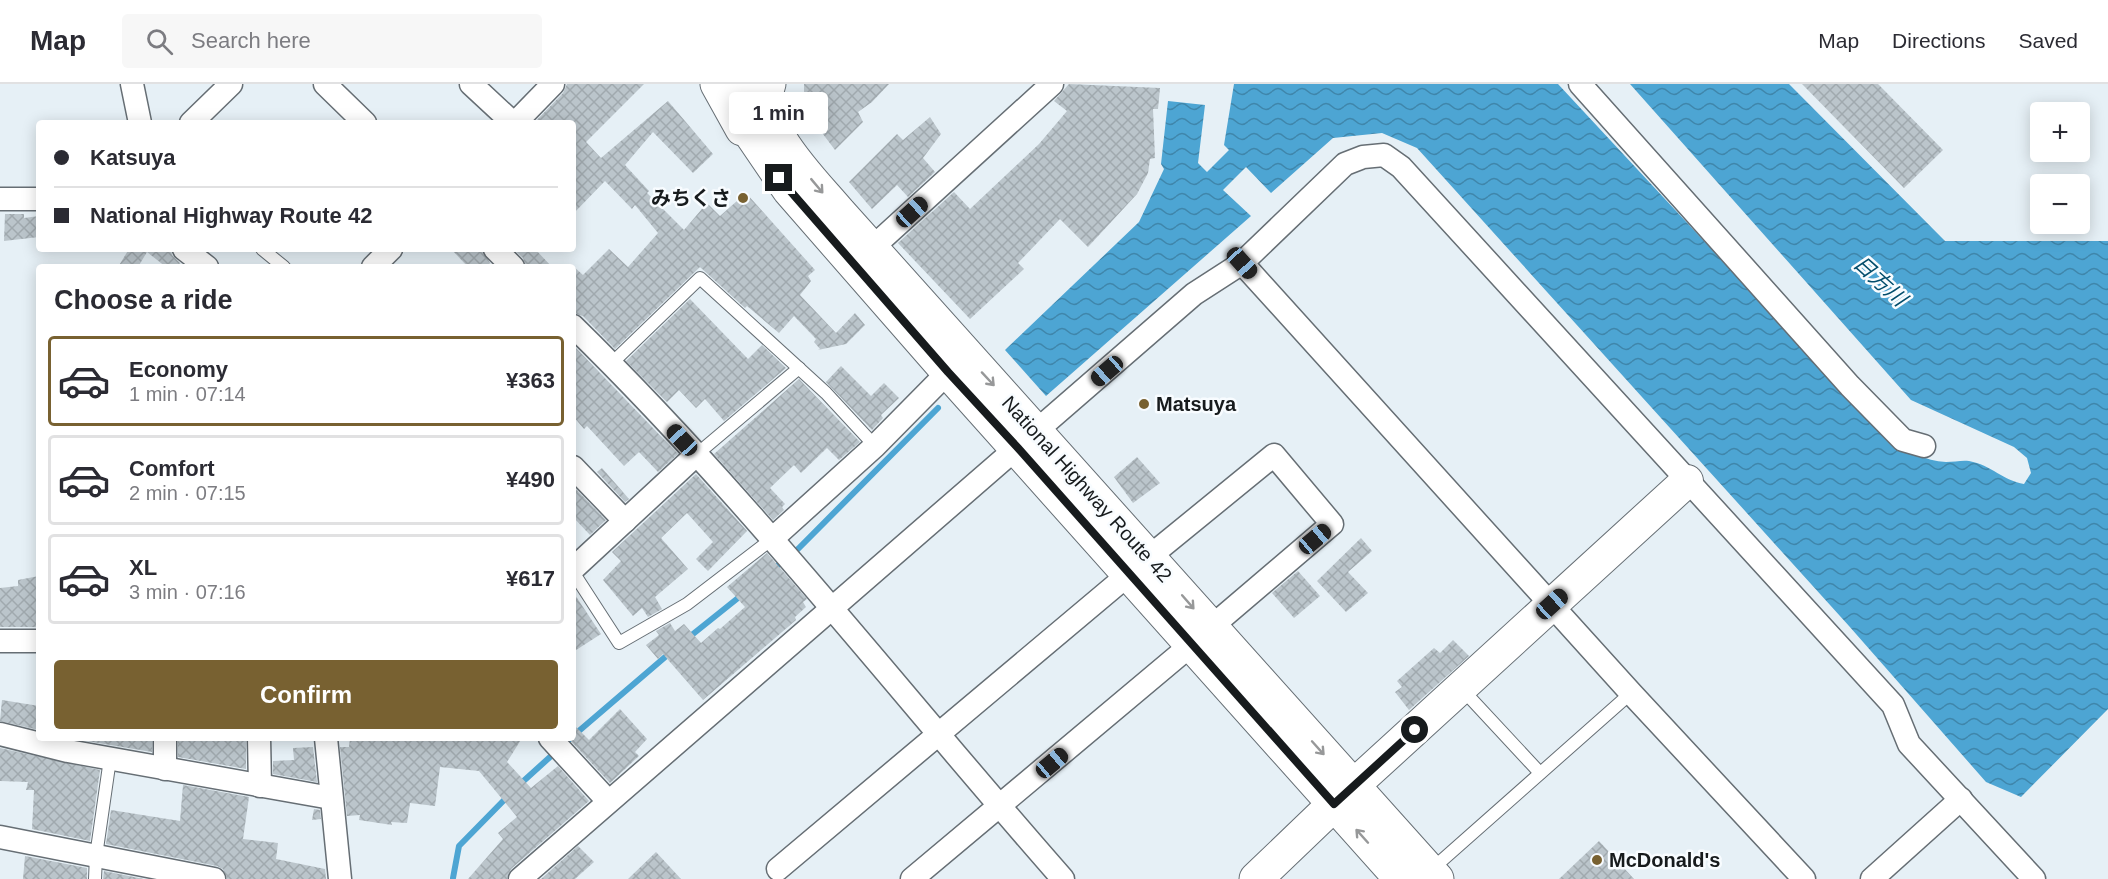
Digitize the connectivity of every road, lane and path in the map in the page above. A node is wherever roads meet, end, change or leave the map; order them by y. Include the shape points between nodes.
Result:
1 (132, 84) edge
2 (231, 84) edge
3 (325, 84) edge
4 (471, 84) edge
5 (553, 84) edge
6 (1052, 84) edge
7 (1580, 84) edge
8 (741, 86) edge
9 (139, 120) edge
10 (194, 120) edge
11 (362, 120) edge
12 (511, 120) edge
13 (517, 120) edge
14 (771, 147) junction
15 (0, 199) edge
16 (36, 199) edge
17 (188, 252) edge
18 (266, 252) edge
19 (388, 252) edge
20 (498, 252) edge
21 (862, 257) junction
22 (1242, 263) junction
23 (203, 264) edge
24 (280, 264) edge
25 (376, 264) edge
26 (510, 264) edge
27 (576, 329) edge
28 (612, 363) junction
29 (956, 364) junction
30 (799, 368) junction
31 (1027, 440) junction
32 (875, 446) junction
33 (1924, 446) dead end
34 (696, 455) junction
35 (576, 470) edge
36 (1687, 481) junction
37 (625, 521) junction
38 (772, 538) junction
39 (1139, 565) junction
40 (576, 568) edge
41 (576, 576) edge
42 (1552, 604) junction
43 (831, 609) junction
44 (1201, 637) junction
45 (0, 641) edge
46 (36, 641) edge
47 (1461, 688) junction
48 (1631, 693) junction
49 (0, 734) edge
50 (939, 735) junction
51 (36, 739) edge
52 (48, 741) edge
53 (165, 741) edge
54 (259, 741) edge
55 (326, 741) edge
56 (553, 741) edge
57 (68, 744) edge
58 (110, 759) junction
59 (165, 769) junction
60 (1540, 773) junction
61 (260, 786) junction
62 (1343, 795) junction
63 (331, 798) junction
64 (1961, 799) junction
65 (608, 801) junction
66 (1000, 807) junction
67 (0, 837) edge
68 (96, 856) junction
69 (782, 874) edge
70 (1423, 876) edge
71 (95, 879) edge
72 (214, 879) edge
73 (340, 879) edge
74 (520, 879) edge
75 (912, 879) edge
76 (1063, 879) edge
77 (1256, 879) edge
78 (1804, 879) edge
79 (1872, 879) edge
80 (2034, 879) edge

1 - 9 street
2 - 10 street
3 - 11 street
4 - 12 street
5 - 13 street
6 - 21 street
7 - 33 street via 1850,386 1903,440
8 - 14 main road, National Highway Route 42 via 766,106
8 - 14 main road via 737,122
14 - 21 main road, National Highway Route 42
15 - 16 street
17 - 23 street
18 - 24 lane
19 - 25 street
20 - 26 street
21 - 29 main road, National Highway Route 42
22 - 31 street via 1194,294
22 - 36 street via 1345,164 1384,155 1401,167
22 - 42 street
27 - 28 street
28 - 30 lane via 700,278
28 - 34 street
29 - 31 main road, National Highway Route 42
29 - 32 street
30 - 32 lane
30 - 34 lane
31 - 39 main road, National Highway Route 42
31 - 43 street
32 - 38 street
34 - 37 street
34 - 38 street
35 - 37 street
36 - 42 main road
36 - 64 street via 1893,705 1909,744
37 - 40 street
38 - 41 lane via 687,604 619,643
38 - 43 street
39 - 44 main road, National Highway Route 42
39 - 44 street via 1274,455 1332,524
39 - 50 street
42 - 47 main road
42 - 48 street
43 - 50 street
43 - 65 street
44 - 62 main road, National Highway Route 42
44 - 66 street
45 - 46 street
47 - 60 lane
47 - 62 main road
48 - 60 lane
48 - 78 street
49 - 51 street
50 - 66 street
50 - 69 street
52 - 57 street
53 - 59 street
54 - 61 street
55 - 63 street
56 - 65 street
57 - 58 street
58 - 59 street
58 - 68 lane
59 - 61 street
60 - 70 lane
61 - 63 street
62 - 70 main road, National Highway Route 42
62 - 77 main road
63 - 73 street
64 - 79 street
64 - 80 street
65 - 74 street
66 - 75 street
66 - 76 street
67 - 68 street
68 - 71 lane
68 - 72 street

